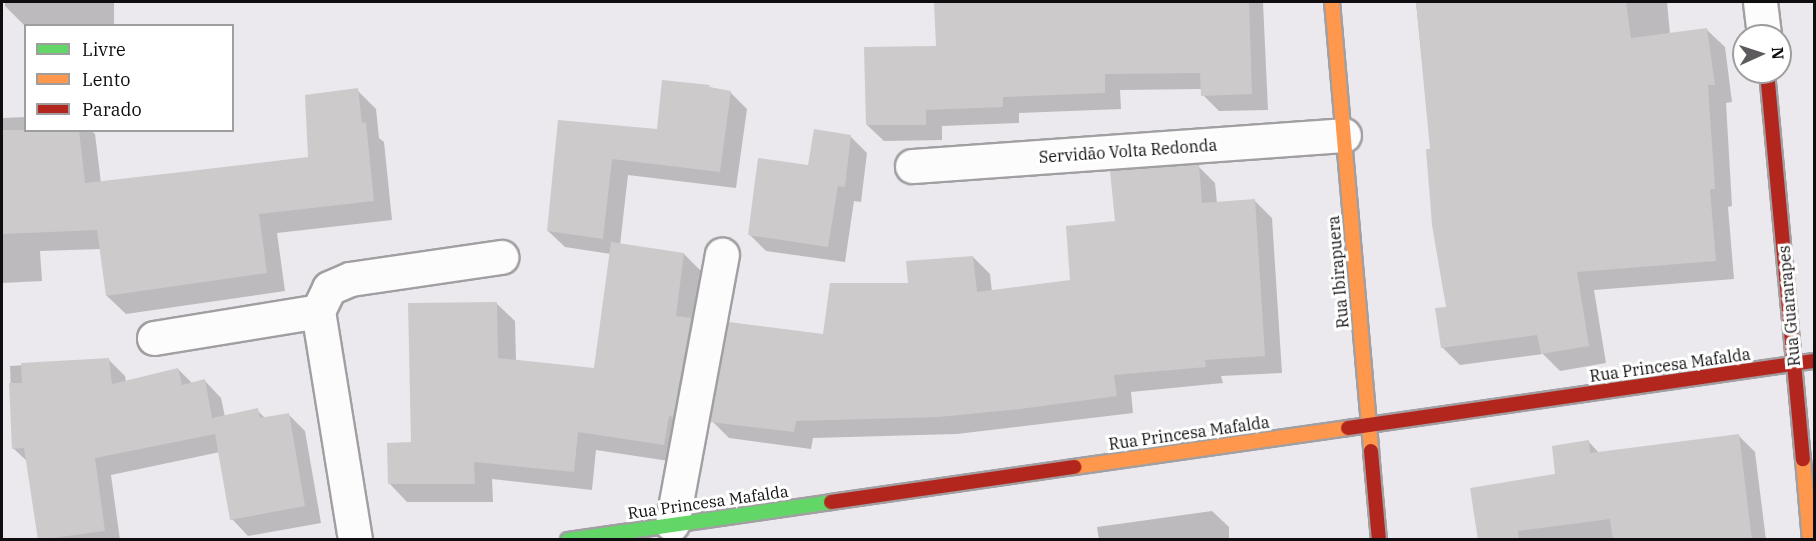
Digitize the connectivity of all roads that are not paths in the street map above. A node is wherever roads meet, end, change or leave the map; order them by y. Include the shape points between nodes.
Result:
1 (1332, 2) edge
2 (1761, 2) edge
3 (1763, 24) edge
4 (1768, 84) edge
5 (1344, 135) junction
6 (912, 166) dead end
7 (722, 255) dead end
8 (501, 257) dead end
9 (318, 311) junction
10 (154, 338) dead end
11 (1815, 362) edge
12 (1794, 364) junction
13 (1369, 423) junction
14 (672, 524) junction
15 (356, 540) edge
16 (568, 540) edge
17 (1379, 540) edge
18 (1810, 540) edge

1 - 5 street, Rua Ibirapuera
2 - 3 street
4 - 12 street, Rua Guararapes
5 - 6 street, Servidão Volta Redonda
5 - 13 street, Rua Ibirapuera
7 - 14 street
8 - 9 street via 350,279 329,288
9 - 10 street
9 - 15 street
11 - 12 street, Rua Princesa Mafalda
12 - 13 street, Rua Princesa Mafalda
12 - 18 street, Rua Guararapes
13 - 14 street, Rua Princesa Mafalda
13 - 17 street, Rua Ibirapuera
14 - 16 street, Rua Princesa Mafalda

